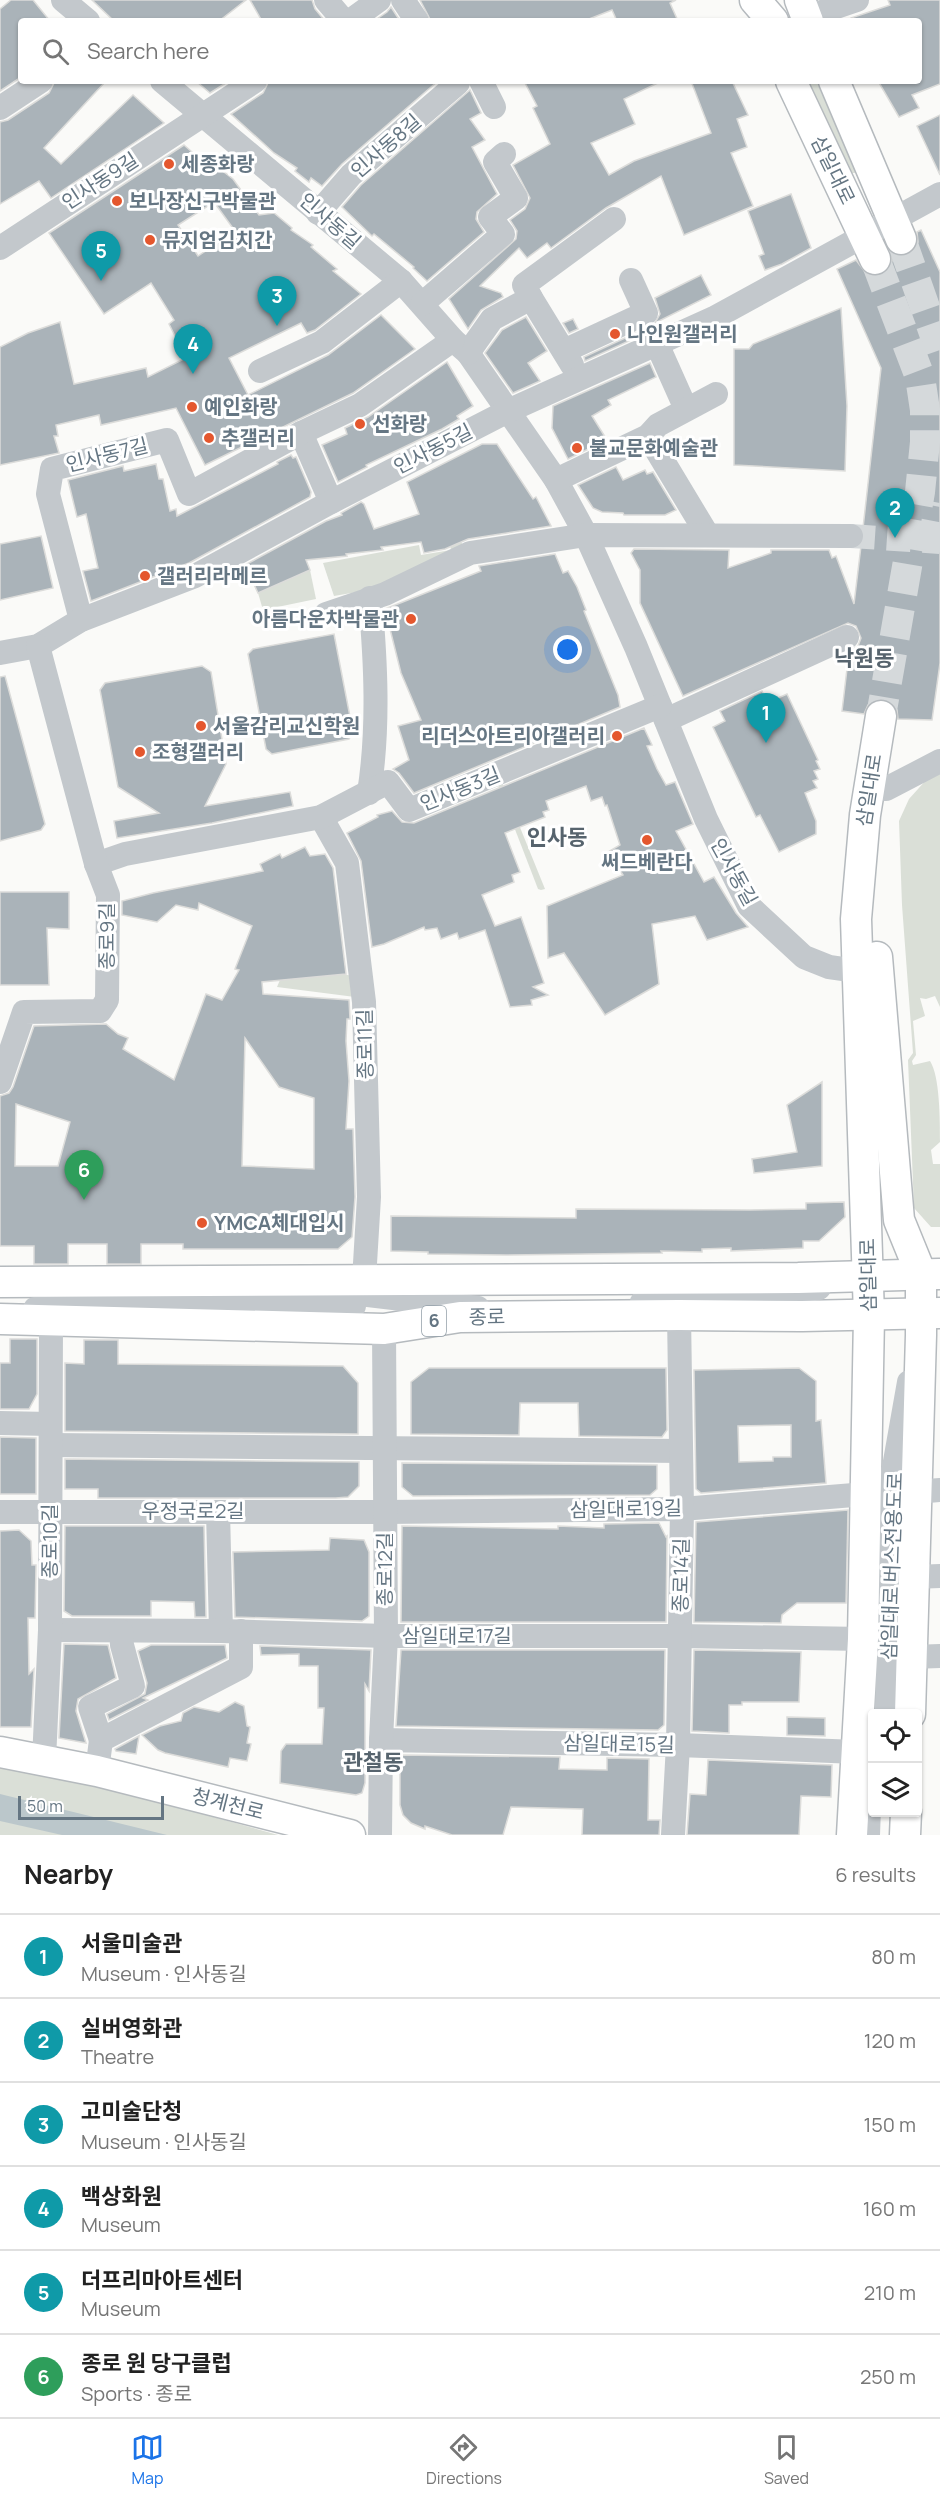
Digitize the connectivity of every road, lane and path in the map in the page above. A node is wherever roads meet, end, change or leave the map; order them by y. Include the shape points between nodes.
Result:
1 (63, 0) edge
2 (326, 0) edge
3 (378, 0) edge
4 (403, 0) edge
5 (754, 0) edge
6 (856, 0) edge
7 (802, 12) edge
8 (84, 18) edge
9 (341, 18) edge
10 (354, 18) edge
11 (415, 18) edge
12 (761, 18) edge
13 (770, 18) edge
14 (36, 84) edge
15 (250, 84) edge
16 (461, 84) edge
17 (468, 84) edge
18 (792, 84) edge
19 (835, 84) edge
20 (176, 85) edge
21 (0, 108) edge
22 (494, 108) dead end
23 (201, 115) junction
24 (504, 154) dead end
25 (940, 194) edge
26 (318, 213) junction
27 (614, 219) dead end
28 (897, 230) junction
29 (0, 248) edge
30 (870, 248) junction
31 (631, 280) dead end
32 (401, 281) junction
33 (531, 298) junction
34 (422, 304) junction
35 (657, 344) junction
36 (461, 346) junction
37 (564, 351) junction
38 (260, 371) dead end
39 (580, 378) junction
40 (716, 394) dead end
41 (686, 409) junction
42 (508, 411) junction
43 (301, 433) junction
44 (648, 436) junction
45 (556, 480) junction
46 (331, 501) junction
47 (707, 534) junction
48 (586, 535) junction
49 (851, 536) tunnel mouth
50 (370, 598) junction
51 (326, 614) dead end
52 (81, 620) junction
53 (847, 636) dead end
54 (38, 646) junction
55 (0, 653) edge
56 (663, 713) junction
57 (940, 761) edge
58 (886, 789) junction
59 (369, 793) junction
60 (321, 817) junction
61 (96, 864) junction
62 (857, 971) junction
63 (12, 1012) edge
64 (0, 1082) edge
65 (930, 1274) edge
66 (868, 1277) junction
67 (364, 1280) junction
68 (262, 1281) junction
69 (0, 1282) edge
70 (0, 1311) edge
71 (931, 1313) edge
72 (679, 1315) junction
73 (869, 1316) junction
74 (460, 1317) junction
75 (0, 1319) edge
76 (51, 1321) junction
77 (384, 1329) junction
78 (0, 1424) edge
79 (51, 1435) junction
80 (385, 1447) junction
81 (681, 1451) junction
82 (866, 1457) junction
83 (928, 1491) edge
84 (866, 1494) junction
85 (682, 1509) junction
86 (50, 1510) junction
87 (0, 1512) edge
88 (218, 1512) junction
89 (385, 1512) junction
90 (927, 1576) edge
91 (50, 1630) junction
92 (121, 1631) junction
93 (231, 1631) junction
94 (386, 1636) junction
95 (680, 1636) junction
96 (863, 1639) junction
97 (926, 1657) edge
98 (887, 1709) edge
99 (911, 1709) edge
100 (101, 1740) junction
101 (381, 1740) junction
102 (678, 1745) junction
103 (0, 1752) edge
104 (857, 1752) junction
105 (44, 1760) junction
106 (97, 1771) junction
107 (883, 1817) edge
108 (906, 1817) edge
109 (350, 1835) edge
110 (381, 1835) edge
111 (673, 1835) edge
112 (852, 1835) edge
113 (868, 1835) edge
114 (882, 1835) edge
115 (904, 1835) edge

1 - 8 street
2 - 9 street
3 - 10 street
4 - 11 street
5 - 12 main road
5 - 13 main road
6 - 7 street
14 - 21 street
15 - 23 street, 인사동9길
16 - 26 street, 인사동8길 via 351,175
17 - 22 street, 인사동8길
18 - 30 main road, 삼일대로
19 - 28 main road, 삼일대로
20 - 23 street, 인사동길
23 - 26 street, 인사동길
23 - 29 street, 인사동9길
24 - 34 street via 495,162 516,198 490,217 503,234
25 - 28 street, 인사동5길
26 - 32 street, 인사동길
27 - 33 street via 524,285
28 - 30 street, 인사동5길
30 - 35 street, 인사동5길
31 - 37 street via 646,313
32 - 34 street, 인사동길
32 - 38 street via 322,342
33 - 36 street, 인사동7길 via 492,319
33 - 37 street
34 - 36 street, 인사동길
35 - 39 street, 인사동5길
35 - 41 street
36 - 42 street, 인사동길
36 - 43 street, 인사동7길 via 360,405
37 - 39 street
39 - 42 street, 인사동5길
40 - 41 street
41 - 44 street via 658,425
42 - 45 street, 인사동길
42 - 46 street, 인사동5길
43 - 46 street
43 - 52 street, 인사동7길 via 189,494 167,440 52,469 48,494
44 - 45 street
44 - 47 street
45 - 48 street, 인사동길
46 - 52 street, 인사동5길 via 195,576
47 - 48 street
47 - 49 street
48 - 50 street via 470,553
48 - 56 street, 인사동길
50 - 51 street
50 - 59 street via 376,753
52 - 54 street, 인사동5길
53 - 56 street
54 - 55 street, 인사동5길
54 - 61 street, 종로9길
56 - 59 street, 인사동3길 via 410,810 388,782
56 - 62 street, 인사동길 via 712,833 749,906 804,957 829,967
57 - 58 street, 삼일대로
58 - 62 main road, 삼일대로 via 890,717 860,853
58 - 65 main road, 삼일대로 via 876,868 877,968 900,1220
59 - 60 street, 인사동3길
60 - 61 street, 인사동3길 via 125,854
60 - 67 street, 종로11길 via 347,863 363,991 369,1197
61 - 63 street, 종로9길 via 108,895 107,1000 100,1011
62 - 66 main road, 삼일대로
63 - 64 street, 종로9길
65 - 66 main road, 종로 / 6
65 - 71 main road, 삼일대로
66 - 67 main road, 종로 / 6
66 - 68 street via 798,1292 505,1311
66 - 73 main road, 삼일대로
67 - 68 main road, 종로 / 6
68 - 69 main road, 종로 / 6
70 - 74 street via 187,1299 304,1300
71 - 73 main road, 종로 / 6
71 - 83 main road, 삼일대로
71 - 98 street, 삼일대로 버스전용도로 via 891,1484
72 - 73 main road, 종로 / 6
72 - 74 main road, 종로 / 6
72 - 81 street, 종로14길
73 - 82 main road, 삼일대로
74 - 77 main road, 종로 / 6
75 - 76 main road, 종로 / 6
76 - 77 main road, 종로 / 6
76 - 79 street, 종로10길
77 - 80 street, 종로12길
78 - 79 street
79 - 80 street
79 - 86 street, 종로10길
80 - 81 street
80 - 89 street, 종로12길
81 - 85 street, 종로14길
82 - 84 main road, 삼일대로
82 - 113 street via 874,1498
83 - 90 main road, 삼일대로
84 - 85 street, 삼일대로19길
84 - 96 main road, 삼일대로
85 - 89 street, 삼일대로19길
85 - 95 street, 종로14길
86 - 87 street, 우정국로2길
86 - 88 street, 우정국로2길
86 - 91 street, 종로10길
88 - 89 street, 우정국로2길
88 - 93 street
89 - 94 street, 종로12길
90 - 97 main road, 삼일대로
91 - 92 street, 삼일대로17길
91 - 105 street, 종로10길
92 - 93 street, 삼일대로17길
92 - 100 street via 133,1686 90,1707
93 - 94 street, 삼일대로17길
93 - 100 street via 241,1667
94 - 95 street, 삼일대로17길
94 - 101 street, 종로12길
95 - 96 street, 삼일대로17길
95 - 102 street, 종로14길
96 - 104 main road, 삼일대로
97 - 99 main road, 삼일대로
100 - 106 street
101 - 102 street, 삼일대로15길
101 - 110 street, 종로12길
102 - 104 street, 삼일대로15길
102 - 111 street, 종로14길
103 - 105 main road, 청계천로
104 - 112 main road, 삼일대로
105 - 106 main road, 청계천로
106 - 109 main road, 청계천로
107 - 114 street
108 - 115 main road

